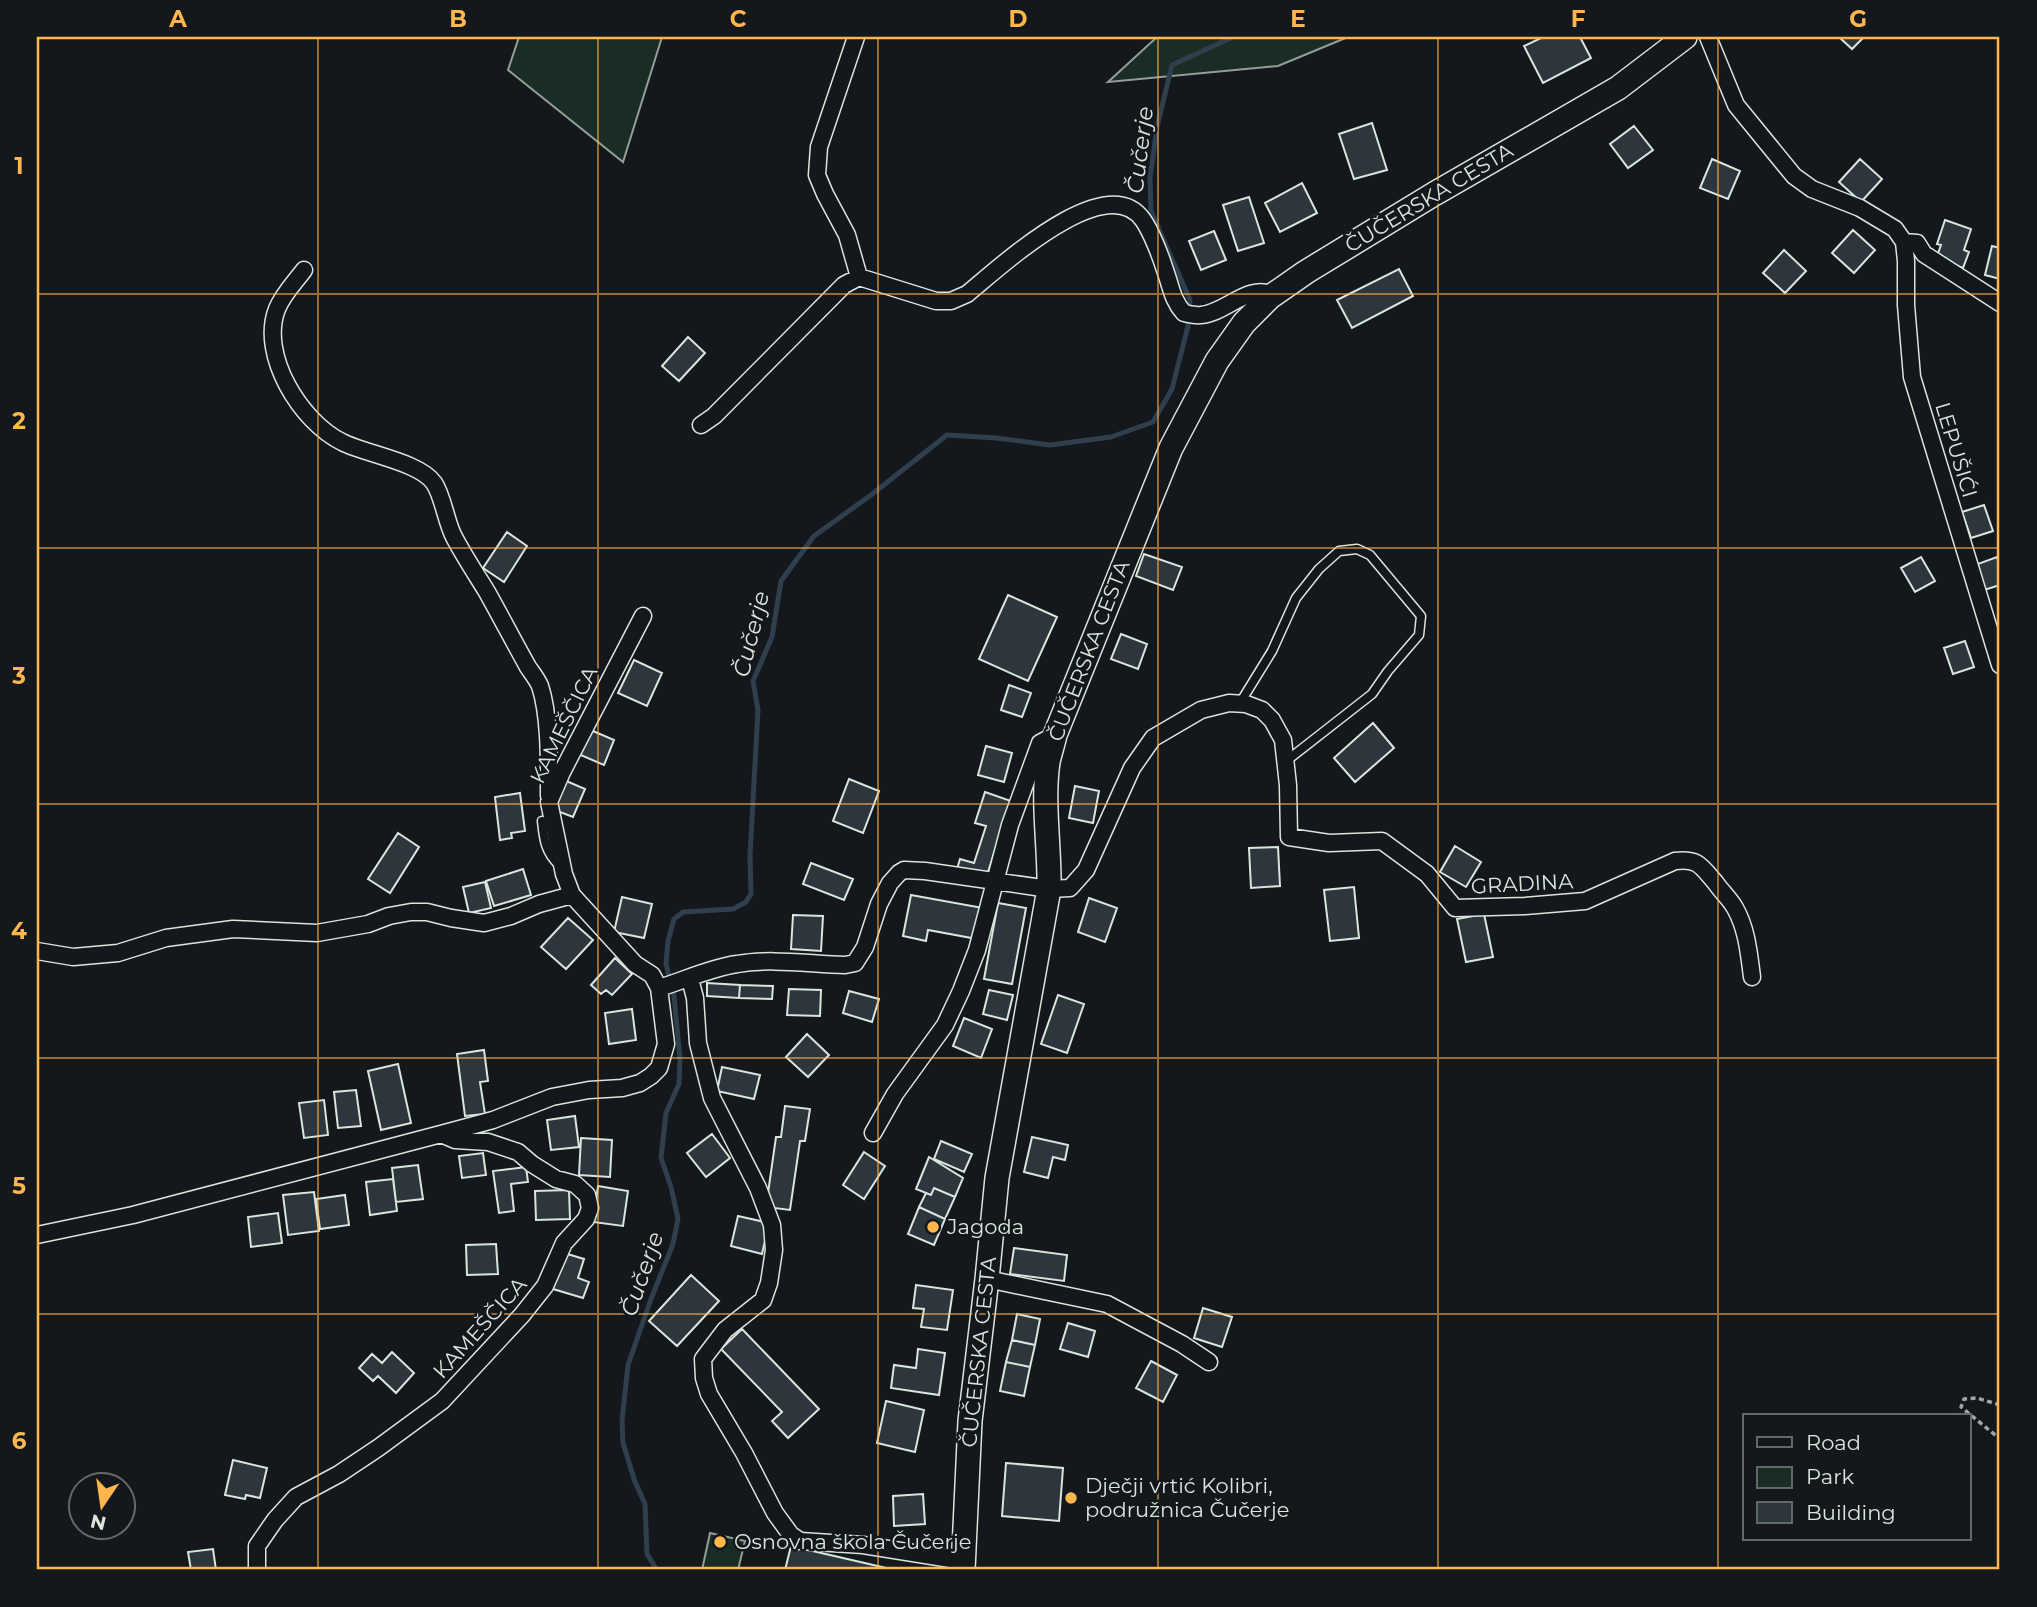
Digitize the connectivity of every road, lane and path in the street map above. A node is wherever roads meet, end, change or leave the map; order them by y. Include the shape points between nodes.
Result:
1 (856, 37) edge
2 (1685, 37) edge
3 (1708, 37) edge
4 (1905, 242) junction
5 (304, 270) dead end
6 (859, 277) junction
7 (1273, 295) junction
8 (2000, 303) edge
9 (701, 425) dead end
10 (643, 616) dead end
11 (2000, 665) edge
12 (1240, 703) junction
13 (1055, 735) junction
14 (1285, 762) junction
15 (549, 802) junction
16 (542, 821) dead end
17 (563, 869) junction
18 (997, 881) junction
19 (1049, 889) junction
20 (572, 895) junction
21 (37, 951) edge
22 (1752, 977) dead end
23 (673, 984) junction
24 (873, 1132) dead end
25 (441, 1134) junction
26 (37, 1235) edge
27 (987, 1279) junction
28 (1209, 1362) dead end
29 (2000, 1405) edge
30 (1970, 1414) edge
31 (1970, 1414) edge
32 (2000, 1439) edge
33 (963, 1566) edge
34 (257, 1570) edge

1 - 6 street via 819,147 817,175 847,235
2 - 7 street, ČUČERSKA CESTA via 1618,88 1422,201
3 - 4 street via 1736,104 1794,176 1812,189 1860,208 1895,229
4 - 8 street via 1917,243 1924,254
4 - 11 street, LEPUŠIĆI via 1912,377
5 - 15 street via 277,309 273,325 278,368 301,407 328,433 402,463 435,483 453,535 539,684 545,709
6 - 7 street via 922,298 951,301 967,295 1058,224 1087,209 1118,205 1133,210 1144,221 1174,299 1184,313 1200,316 1257,291
6 - 9 street via 844,285
7 - 13 street, ČUČERSKA CESTA via 1244,323 1217,360 1171,448
10 - 15 street, KAMEŠČICA
12 - 14 street, GRADINA via 1262,710 1272,720 1283,740
12 - 14 lane via 1272,651 1296,598 1319,569 1339,551 1357,549 1370,555 1421,616 1419,635 1372,694
12 - 19 street via 1201,710 1153,738 1132,768 1086,870 1070,888
13 - 18 street via 1040,743 1010,825
13 - 19 street, ČUČERSKA CESTA via 1048,763
14 - 22 street, GRADINA via 1289,836 1329,843 1382,841 1427,874 1455,908 1585,901 1675,861 1697,863 1735,907 1743,924
15 - 17 street, KAMEŠČICA
16 - 17 lane via 545,845
17 - 20 street, KAMEŠČICA
18 - 19 street
18 - 23 street via 904,870 890,883 855,963 739,964
18 - 24 street via 976,950 945,1025
19 - 27 street, ČUČERSKA CESTA via 997,1178
20 - 21 street via 484,923 411,912 317,933 233,929 166,938 118,953 73,957
20 - 23 street, KAMEŠČICA via 635,964
23 - 25 street, KAMEŠČICA via 666,1044 659,1068 651,1076 622,1088 552,1097
23 - 33 street via 695,998 698,1043 712,1098 772,1224 774,1250 763,1300 724,1330 703,1359 709,1394 791,1535 800,1541 863,1545
25 - 26 street, KAMEŠČICA via 133,1215
25 - 34 street, KAMEŠČICA via 518,1152 556,1179 575,1184 587,1195 590,1208 586,1219 564,1243 545,1286 530,1305 442,1401 339,1474 296,1497 257,1546
27 - 28 street via 1107,1304
27 - 33 street, ČUČERSKA CESTA via 970,1421
29 - 30 path via 1964,1399 1961,1407
31 - 32 path

